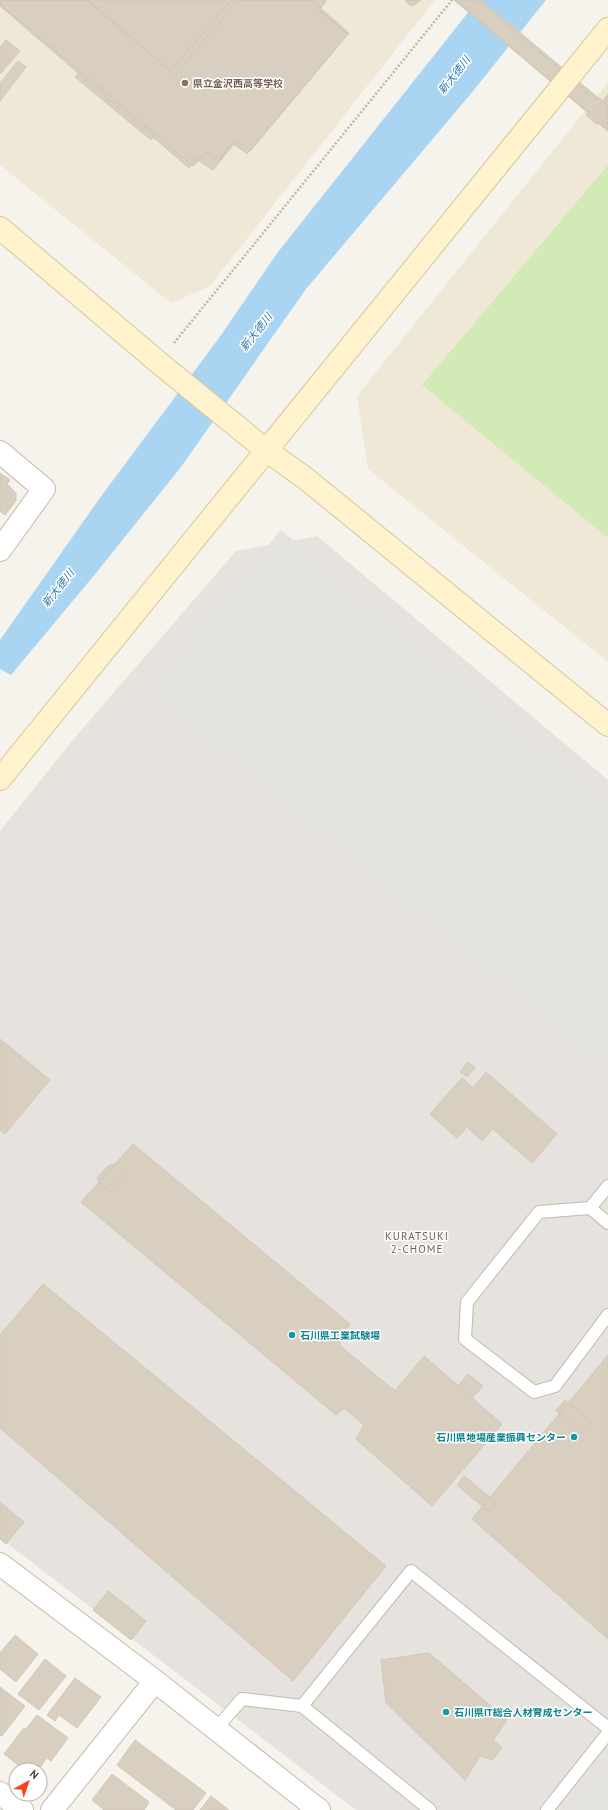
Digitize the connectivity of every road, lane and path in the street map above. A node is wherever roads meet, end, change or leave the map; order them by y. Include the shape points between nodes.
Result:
1 (452, 0) edge
2 (608, 29) edge
3 (0, 228) edge
4 (158, 362) junction
5 (267, 451) junction
6 (0, 452) edge
7 (0, 550) edge
8 (608, 725) edge
9 (0, 779) edge
10 (608, 1186) edge
11 (590, 1208) junction
12 (608, 1223) edge
13 (608, 1316) edge
14 (0, 1564) edge
15 (154, 1681) junction
16 (302, 1706) junction
17 (608, 1728) edge
18 (216, 1730) junction
19 (608, 1733) edge
20 (0, 1793) edge
21 (22, 1810) edge
22 (52, 1810) edge
23 (319, 1810) edge
24 (430, 1810) edge
25 (547, 1810) edge

1 - 4 path
2 - 5 street
3 - 4 street
4 - 5 street
5 - 8 street via 305,478
5 - 9 street
6 - 7 street via 44,489
10 - 11 lane
11 - 12 lane
11 - 13 lane via 539,1212 467,1302 465,1339 534,1392 555,1386
14 - 15 street
15 - 18 street
15 - 22 street
16 - 17 lane via 411,1571
16 - 18 lane via 242,1699
16 - 24 lane
18 - 23 street
19 - 25 lane
20 - 21 street

